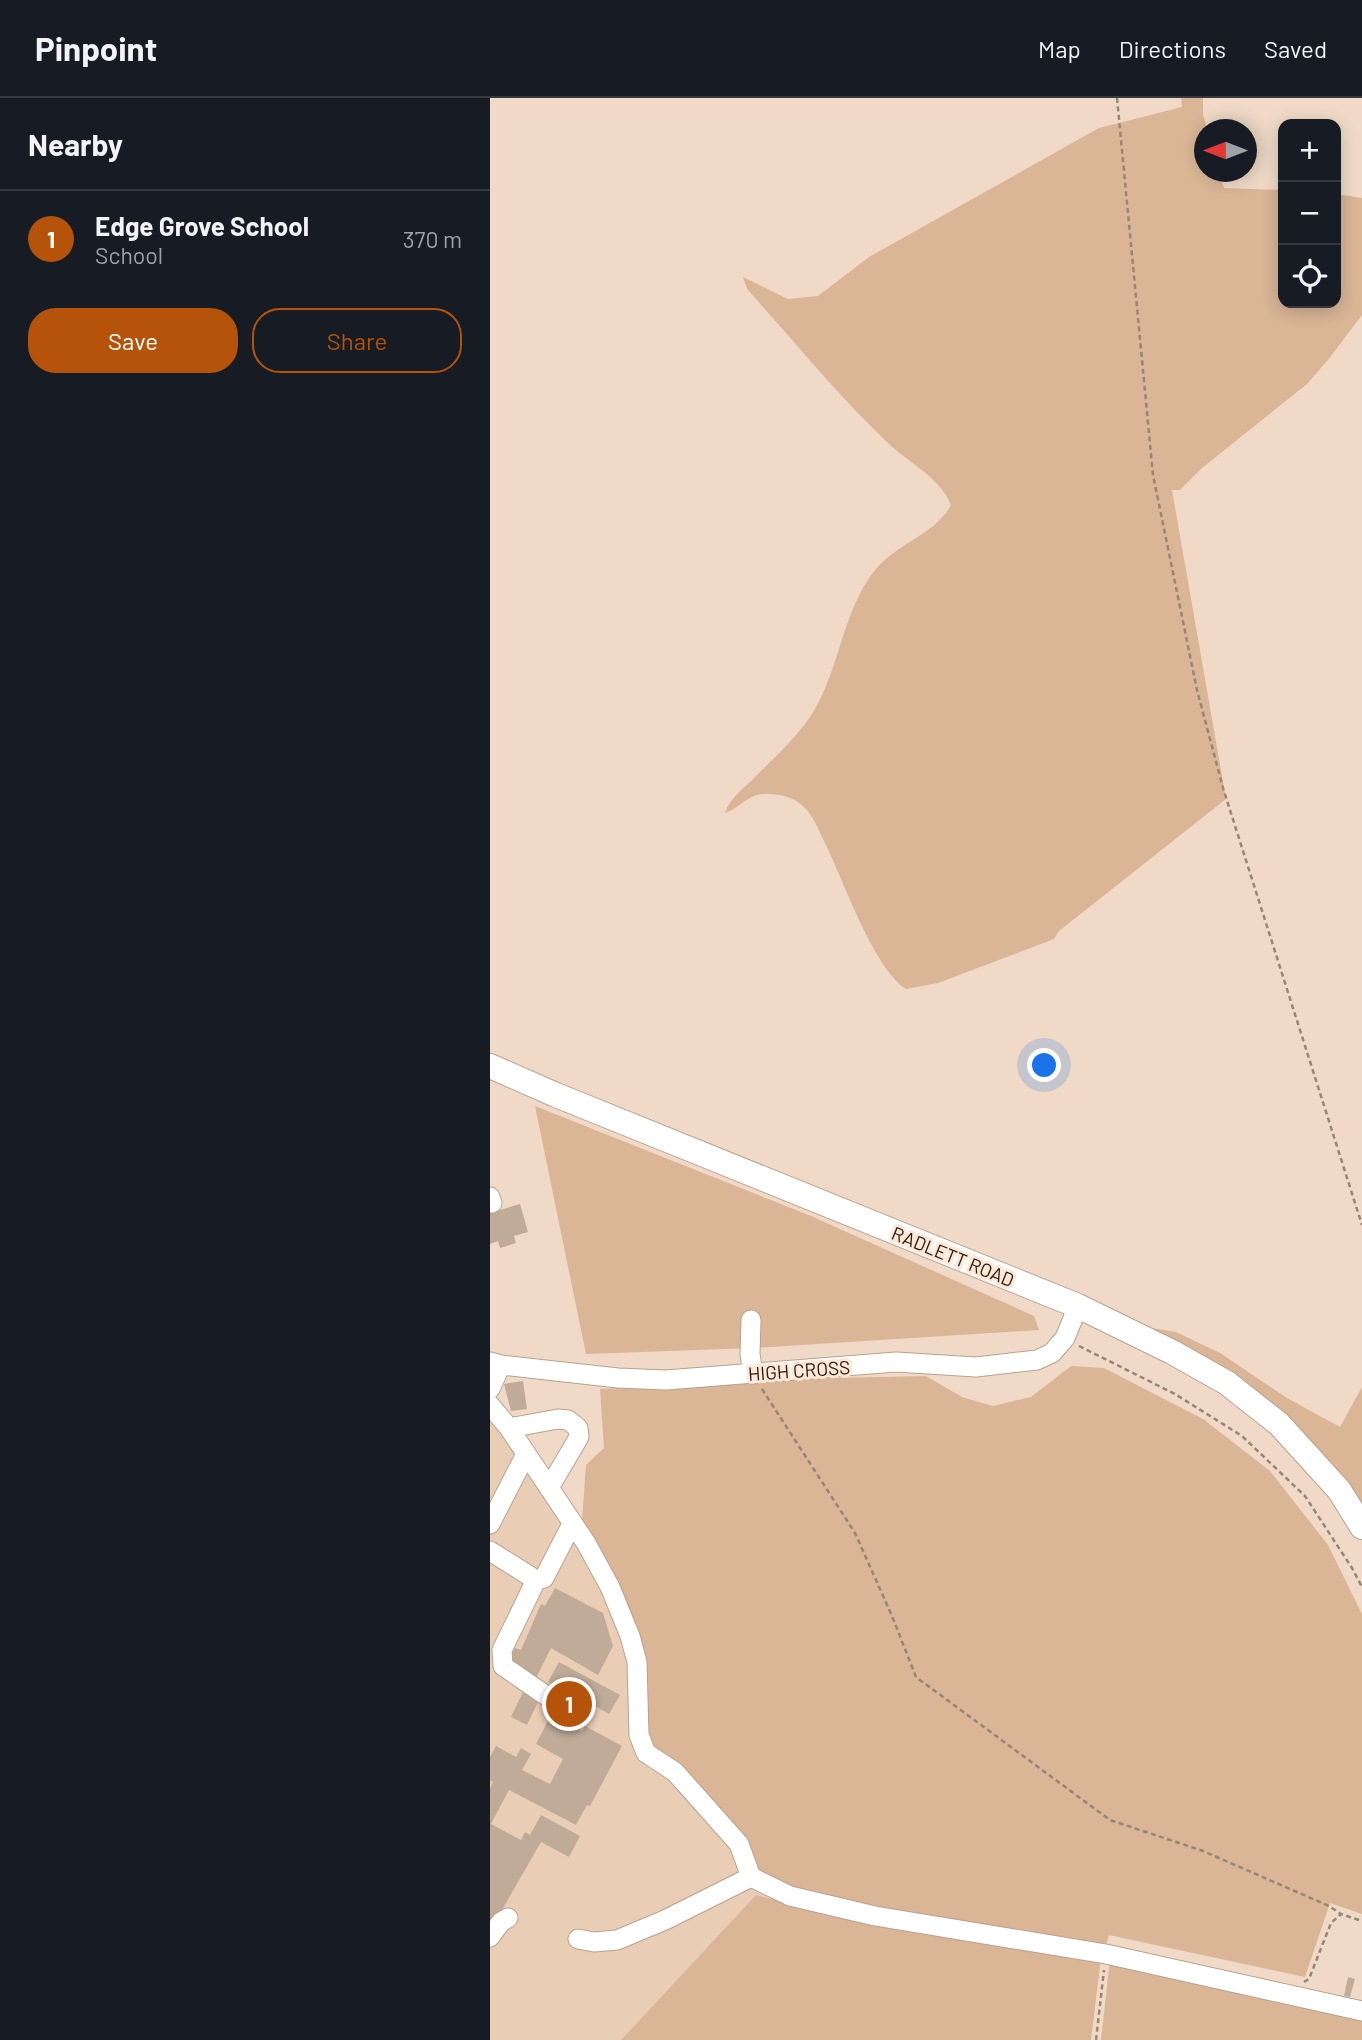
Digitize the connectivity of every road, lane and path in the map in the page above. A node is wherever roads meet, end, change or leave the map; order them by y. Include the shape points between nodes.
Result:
1 (1117, 98) edge
2 (490, 1066) edge
3 (1362, 1225) edge
4 (1078, 1306) junction
5 (751, 1321) dead end
6 (1065, 1338) junction
7 (496, 1364) edge
8 (753, 1374) junction
9 (490, 1389) edge
10 (490, 1405) edge
11 (509, 1428) junction
12 (526, 1454) junction
13 (549, 1488) junction
14 (492, 1516) edge
15 (572, 1524) junction
16 (1362, 1527) edge
17 (490, 1552) edge
18 (536, 1580) junction
19 (1362, 1587) edge
20 (551, 1699) dead end
21 (751, 1877) junction
22 (1341, 1914) dead end
23 (508, 1918) dead end
24 (490, 1937) edge
25 (578, 1939) dead end
26 (1362, 2011) edge

1 - 3 path via 1153,475 1198,690 1223,788
2 - 4 main road, RADLETT ROAD
4 - 6 street, HIGH CROSS
4 - 16 main road, RADLETT ROAD via 1172,1352 1237,1391 1279,1424 1339,1490
5 - 8 street
6 - 8 street, HIGH CROSS via 1052,1353 1037,1360 976,1367 896,1362
6 - 19 path via 1175,1394 1242,1436 1305,1496
7 - 8 street, HIGH CROSS via 666,1380
7 - 9 street
8 - 22 path via 855,1533 916,1677 1110,1820 1203,1851
10 - 11 street
11 - 12 street
11 - 13 street via 558,1419 578,1428 579,1437
12 - 13 street
12 - 14 street
13 - 15 street
15 - 18 street via 544,1578
15 - 21 street via 610,1587 630,1636 637,1662 639,1735 646,1753 675,1772 738,1844
17 - 18 street
18 - 20 street via 502,1650 503,1666
21 - 25 street via 617,1940
21 - 26 street via 790,1896 875,1916 1106,1954
23 - 24 street

